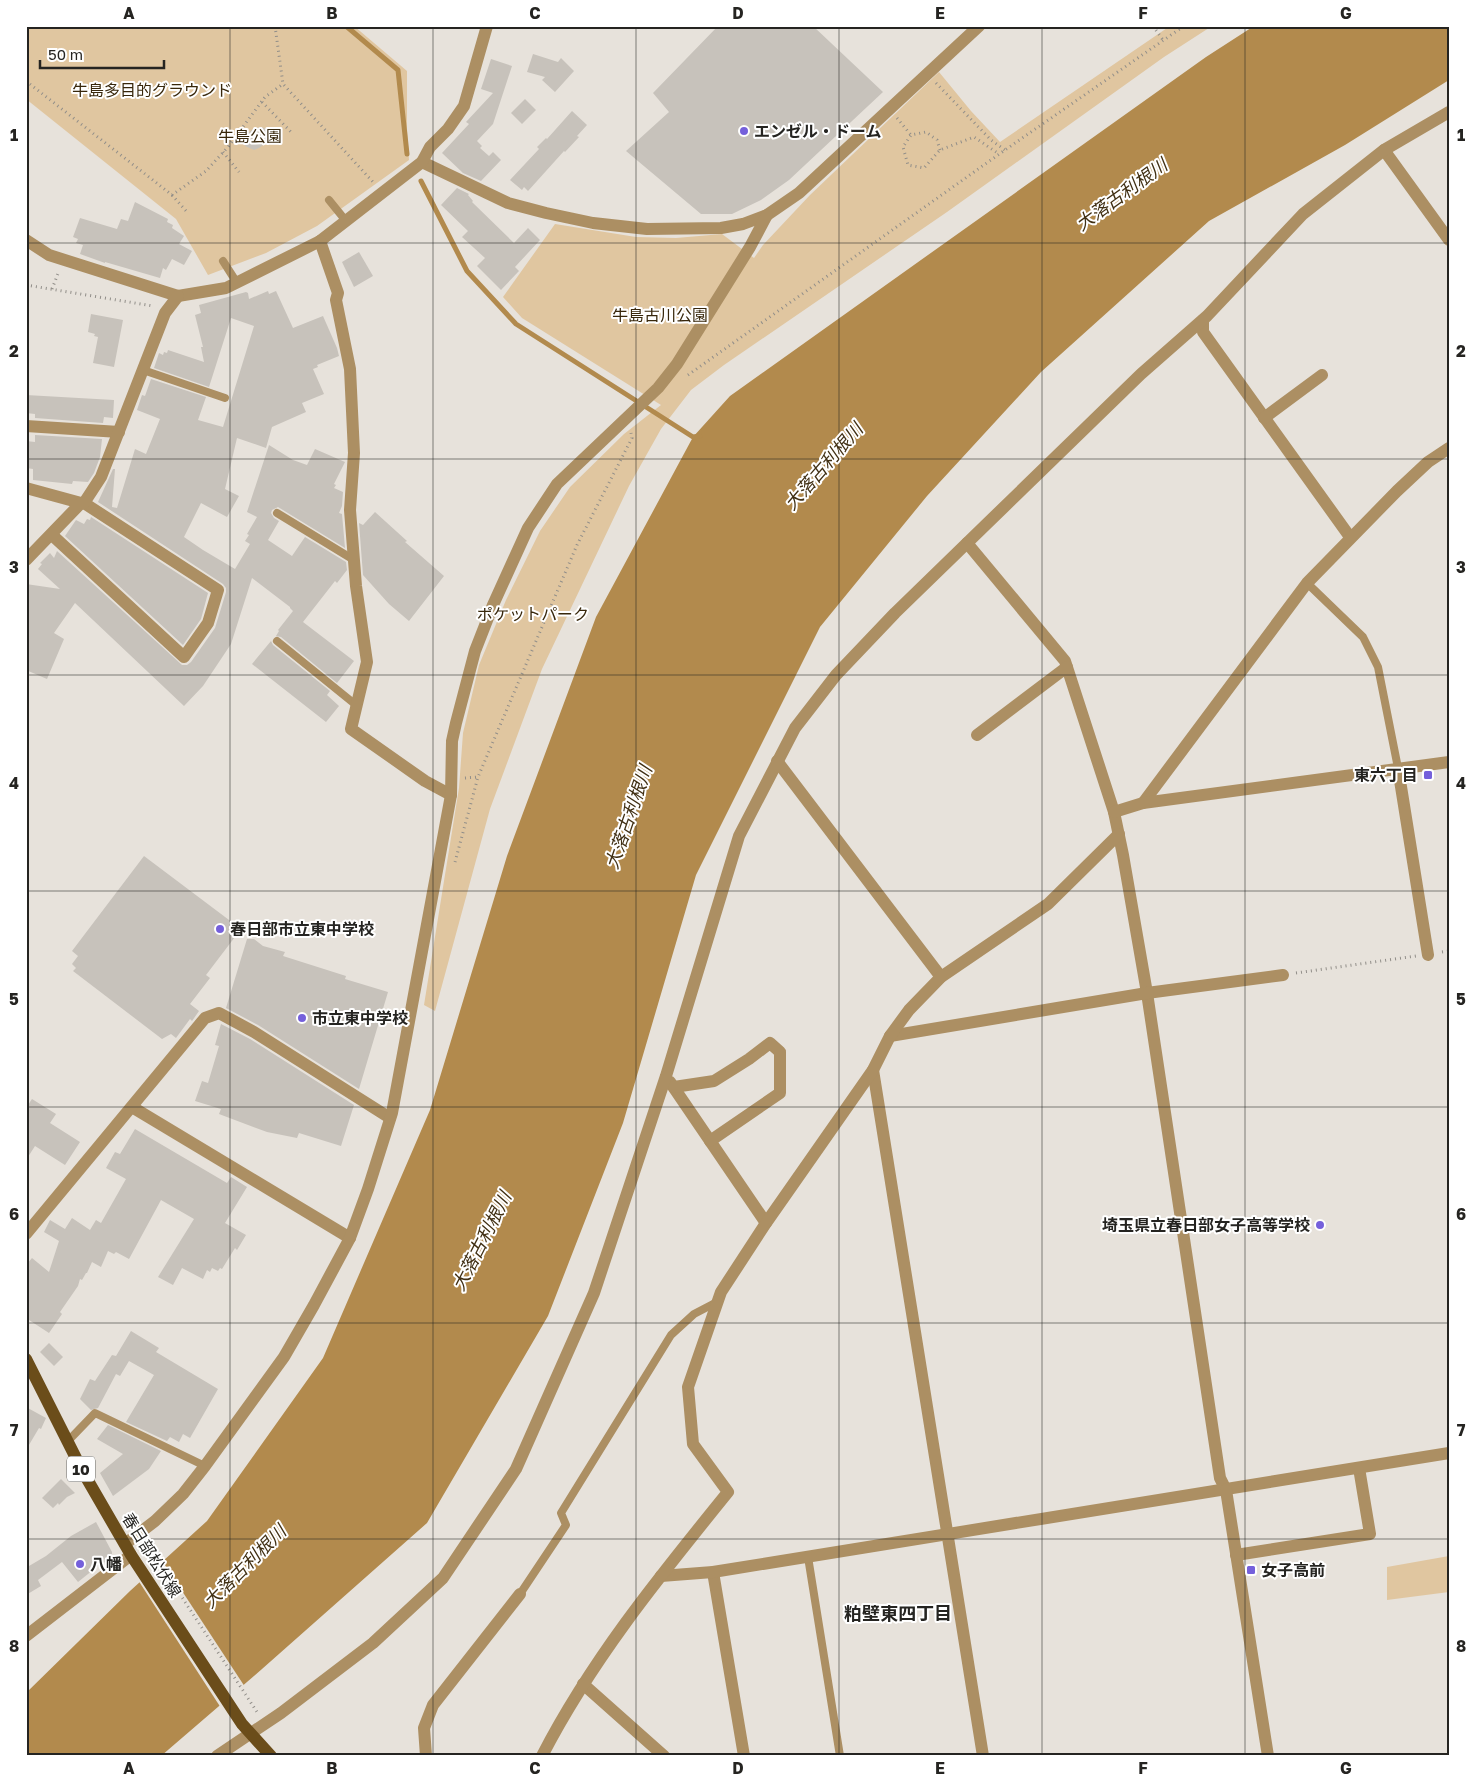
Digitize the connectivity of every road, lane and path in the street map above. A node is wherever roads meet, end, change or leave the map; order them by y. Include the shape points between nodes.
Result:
1 (275, 26) edge
2 (487, 26) edge
3 (979, 26) edge
4 (1153, 26) edge
5 (1184, 26) edge
6 (1163, 40) junction
7 (930, 71) junction
8 (26, 81) edge
9 (283, 84) junction
10 (262, 102) junction
11 (889, 108) junction
12 (1449, 112) edge
13 (291, 132) dead end
14 (911, 135) junction
15 (940, 150) junction
16 (1005, 150) junction
17 (1384, 150) junction
18 (223, 152) junction
19 (999, 154) junction
20 (422, 162) junction
21 (239, 172) dead end
22 (383, 192) junction
23 (172, 195) junction
24 (329, 200) dead end
25 (187, 212) dead end
26 (767, 215) junction
27 (346, 221) junction
28 (26, 240) edge
29 (1449, 240) edge
30 (320, 241) junction
31 (223, 261) dead end
32 (237, 283) junction
33 (26, 285) edge
34 (178, 296) junction
35 (168, 308) junction
36 (1203, 320) junction
37 (143, 370) junction
38 (1322, 375) dead end
39 (682, 378) dead end
40 (225, 398) dead end
41 (632, 414) junction
42 (1264, 418) junction
43 (26, 426) edge
44 (119, 432) junction
45 (1449, 448) edge
46 (26, 488) edge
47 (83, 503) junction
48 (277, 513) dead end
49 (52, 535) junction
50 (1350, 537) junction
51 (967, 543) junction
52 (26, 560) edge
53 (354, 560) junction
54 (1308, 583) junction
55 (277, 641) dead end
56 (1067, 667) junction
57 (356, 705) junction
58 (977, 735) dead end
59 (777, 761) junction
60 (1449, 762) edge
61 (1398, 768) junction
62 (452, 796) junction
63 (1143, 803) junction
64 (1114, 812) junction
65 (1119, 834) junction
66 (453, 869) dead end
67 (1449, 951) edge
68 (1428, 955) junction
69 (1283, 975) joint
70 (941, 977) junction
71 (1147, 993) junction
72 (890, 1036) junction
73 (873, 1070) junction
74 (666, 1076) junction
75 (674, 1087) junction
76 (132, 1107) junction
77 (390, 1118) junction
78 (710, 1141) junction
79 (766, 1223) junction
80 (26, 1234) edge
81 (350, 1238) junction
82 (717, 1302) junction
83 (26, 1359) edge
84 (68, 1442) junction
85 (1449, 1454) edge
86 (205, 1466) junction
87 (1359, 1468) junction
88 (1226, 1490) junction
89 (949, 1535) junction
90 (128, 1550) junction
91 (1236, 1555) junction
92 (155, 1556) dead end
93 (808, 1557) junction
94 (713, 1572) junction
95 (661, 1576) junction
96 (520, 1594) joint
97 (26, 1636) edge
98 (583, 1684) junction
99 (258, 1715) dead end
100 (246, 1729) junction
101 (217, 1756) edge
102 (271, 1756) edge
103 (426, 1756) edge
104 (542, 1756) edge
105 (664, 1756) edge
106 (744, 1756) edge
107 (840, 1756) edge
108 (983, 1756) edge
109 (1268, 1756) edge

1 - 9 path
2 - 20 street via 464,106 430,147
3 - 7 street
4 - 6 path
5 - 6 path
6 - 16 path
7 - 11 street
7 - 16 path via 937,85 990,140
8 - 23 path
9 - 10 path
9 - 22 path
10 - 13 path
10 - 18 path
11 - 14 path
11 - 26 street via 799,192
12 - 17 street
14 - 15 path via 926,132 937,140
14 - 15 path via 903,147 908,165 924,168
15 - 19 path via 974,137
16 - 19 path
17 - 29 street
17 - 36 street via 1303,214
18 - 21 path
18 - 23 path via 206,171
19 - 39 path
20 - 22 street
20 - 26 street via 508,203 593,223 647,229 721,228
22 - 27 street
23 - 25 path
24 - 27 lane
26 - 41 street via 677,364
27 - 30 street
28 - 34 street via 49,255
30 - 32 street
30 - 53 street via 338,293 336,300 350,369 354,453 350,510
31 - 32 lane
32 - 34 street via 226,288
33 - 35 path
34 - 35 street
35 - 37 street
36 - 42 street via 1203,332
36 - 51 street via 1141,374
37 - 40 lane
37 - 44 street
38 - 42 street
41 - 62 street via 557,484 528,528 475,651 452,740
41 - 66 path via 632,438 577,546 478,777
42 - 50 street
43 - 44 street
44 - 47 street via 101,477
45 - 50 street via 1428,462
46 - 47 street
47 - 49 street
47 - 49 street via 218,590 208,623 184,657
48 - 53 lane
49 - 52 street
50 - 54 street
51 - 56 street
51 - 59 street via 836,675 795,728
53 - 57 street via 367,662
54 - 61 lane via 1363,637 1378,667
54 - 63 street
55 - 57 lane
56 - 58 street
56 - 64 street
57 - 62 street via 351,729
59 - 70 street
59 - 74 street via 739,836
60 - 61 street
61 - 63 street
61 - 68 street
62 - 77 street
63 - 64 street
64 - 65 street
65 - 70 street via 1048,904
65 - 71 street
67 - 68 path
68 - 69 path
69 - 71 street
70 - 72 street via 908,1010
71 - 72 street
71 - 88 street via 1220,1478
72 - 73 street
73 - 79 street
73 - 89 street
74 - 75 street
74 - 100 street via 594,1293 516,1469 443,1578 373,1643 281,1713
75 - 78 street
75 - 78 street via 714,1081 770,1043 780,1052 780,1093
76 - 77 street via 206,1018 219,1013
76 - 80 street
76 - 81 street
77 - 81 street
78 - 79 street
79 - 82 street
81 - 86 street via 284,1357
82 - 95 street via 688,1387 692,1444 728,1492
82 - 96 lane via 694,1314 671,1335 561,1513 566,1525
83 - 84 main road, 春日部松伏線 / 10
84 - 86 lane via 95,1413
84 - 90 main road, 春日部松伏線 / 10
85 - 87 street
86 - 90 street via 183,1494
87 - 88 street
87 - 91 street via 1370,1534
88 - 89 street
88 - 91 street
89 - 93 street
89 - 108 street
90 - 97 street
90 - 100 main road, 春日部松伏線 / 10
91 - 109 street
92 - 99 path
93 - 94 street
93 - 107 lane
94 - 95 street
94 - 106 street
95 - 98 street
96 - 103 street via 433,1705 424,1728
98 - 104 street
98 - 105 street
100 - 101 street
100 - 102 main road, 春日部松伏線 / 10

